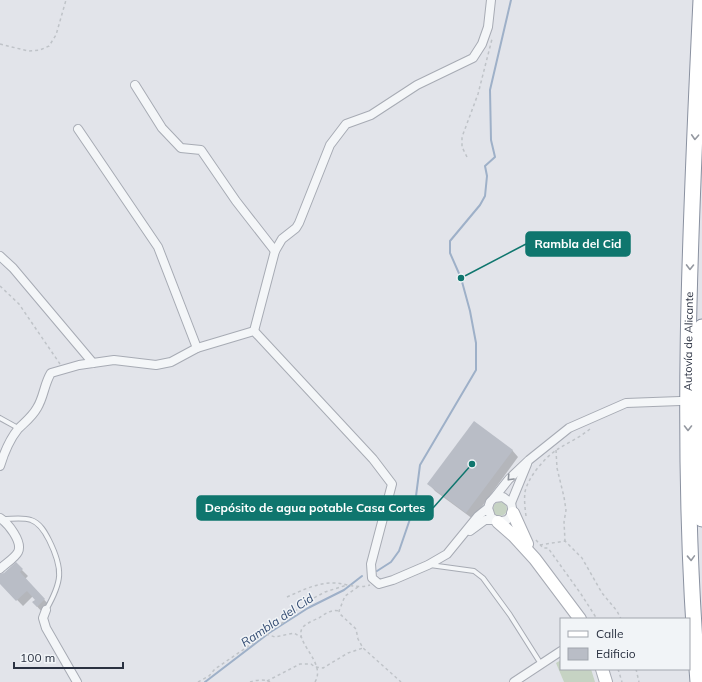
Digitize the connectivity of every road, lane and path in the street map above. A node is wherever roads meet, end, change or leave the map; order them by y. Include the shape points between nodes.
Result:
1 (66, 0) edge
2 (491, 0) edge
3 (701, 0) edge
4 (488, 27) junction
5 (0, 44) edge
6 (135, 85) dead end
7 (78, 129) dead end
8 (467, 157) dead end
9 (275, 251) junction
10 (0, 256) edge
11 (0, 286) edge
12 (702, 327) edge
13 (254, 331) junction
14 (197, 348) junction
15 (93, 363) junction
16 (63, 369) junction
17 (680, 401) dead end
18 (0, 418) edge
19 (594, 425) dead end
20 (18, 429) junction
21 (556, 450) junction
22 (529, 460) junction
23 (0, 466) edge
24 (702, 496) edge
25 (494, 498) junction
26 (488, 508) junction
27 (512, 508) junction
28 (2, 518) edge
29 (526, 518) dead end
30 (702, 519) edge
31 (496, 521) junction
32 (534, 536) dead end
33 (459, 540) junction
34 (565, 541) junction
35 (540, 545) junction
36 (535, 559) junction
37 (428, 565) junction
38 (0, 569) edge
39 (378, 582) junction
40 (347, 586) junction
41 (358, 587) junction
42 (287, 597) dead end
43 (46, 610) joint
44 (339, 611) junction
45 (579, 618) edge
46 (596, 618) edge
47 (620, 618) edge
48 (266, 634) junction
49 (301, 637) junction
50 (363, 648) junction
51 (560, 652) edge
52 (542, 664) junction
53 (317, 668) junction
54 (602, 670) edge
55 (618, 670) edge
56 (636, 670) edge
57 (267, 680) junction
58 (77, 682) edge
59 (198, 682) edge
60 (250, 682) edge
61 (270, 682) edge
62 (315, 682) edge
63 (401, 682) edge
64 (514, 682) edge
65 (606, 682) edge
66 (622, 682) edge
67 (638, 682) edge
68 (698, 682) edge

1 - 5 path via 56,35 49,46 28,51
2 - 4 street
3 -> 68 highway, Autovía de Alicante via 691,210 688,354 690,558
4 - 8 path via 493,33 492,43 478,94 462,137 462,148
4 - 9 street via 482,44 472,58 416,85 371,115 346,124 330,145 299,223 282,239
6 - 9 street via 162,128 181,148 201,150 236,202
7 - 14 street via 158,247
9 - 13 street
10 - 15 street
11 - 16 path via 19,304
12 - 24 highway, Autovía de Alicante
13 - 14 street
13 - 39 street via 374,459 392,484 371,564 372,578
14 - 15 street via 171,362 156,365 114,360
15 - 16 street
16 - 20 street via 51,373 38,407
17 - 22 street via 626,403 569,428
18 - 20 lane
19 - 21 path
20 - 23 street
21 - 29 path via 539,466 525,490
21 - 34 path via 566,510
22 -> 25 street
22 - 27 street via 519,480
24 - 30 highway, Autovía de Alicante
25 - 26 street
25 - 27 street via 503,497
26 - 31 street via 489,514
26 - 33 street via 478,516
27 - 31 street via 507,520
27 - 36 street
28 - 38 street via 11,528 19,547 18,552
28 - 43 lane via 32,520 46,533 54,549 59,562 60,576 56,591
31 - 33 street via 485,520
31 - 36 street
32 - 35 path
33 - 37 street via 447,554
34 - 35 path
34 - 47 path via 582,558 602,593
35 - 46 path via 548,548
36 - 45 street
37 - 39 street via 393,580 380,584
37 - 52 lane via 474,572 483,578
39 - 41 path
40 - 41 path
40 - 42 path via 336,583 320,584
40 - 48 path via 310,600
41 - 44 path via 345,596
43 - 58 street via 43,618 46,628
44 - 49 path via 332,610 307,624 302,628
44 - 50 path via 356,629
48 - 49 path via 275,637 294,633
48 - 59 path
49 - 53 path
50 - 53 path via 348,653 323,668
50 - 63 path
51 - 52 street
52 - 64 street
53 - 57 path via 311,664 300,664
53 - 62 path
54 - 65 street
55 - 66 path
56 - 67 path
57 - 60 path
57 - 61 path

